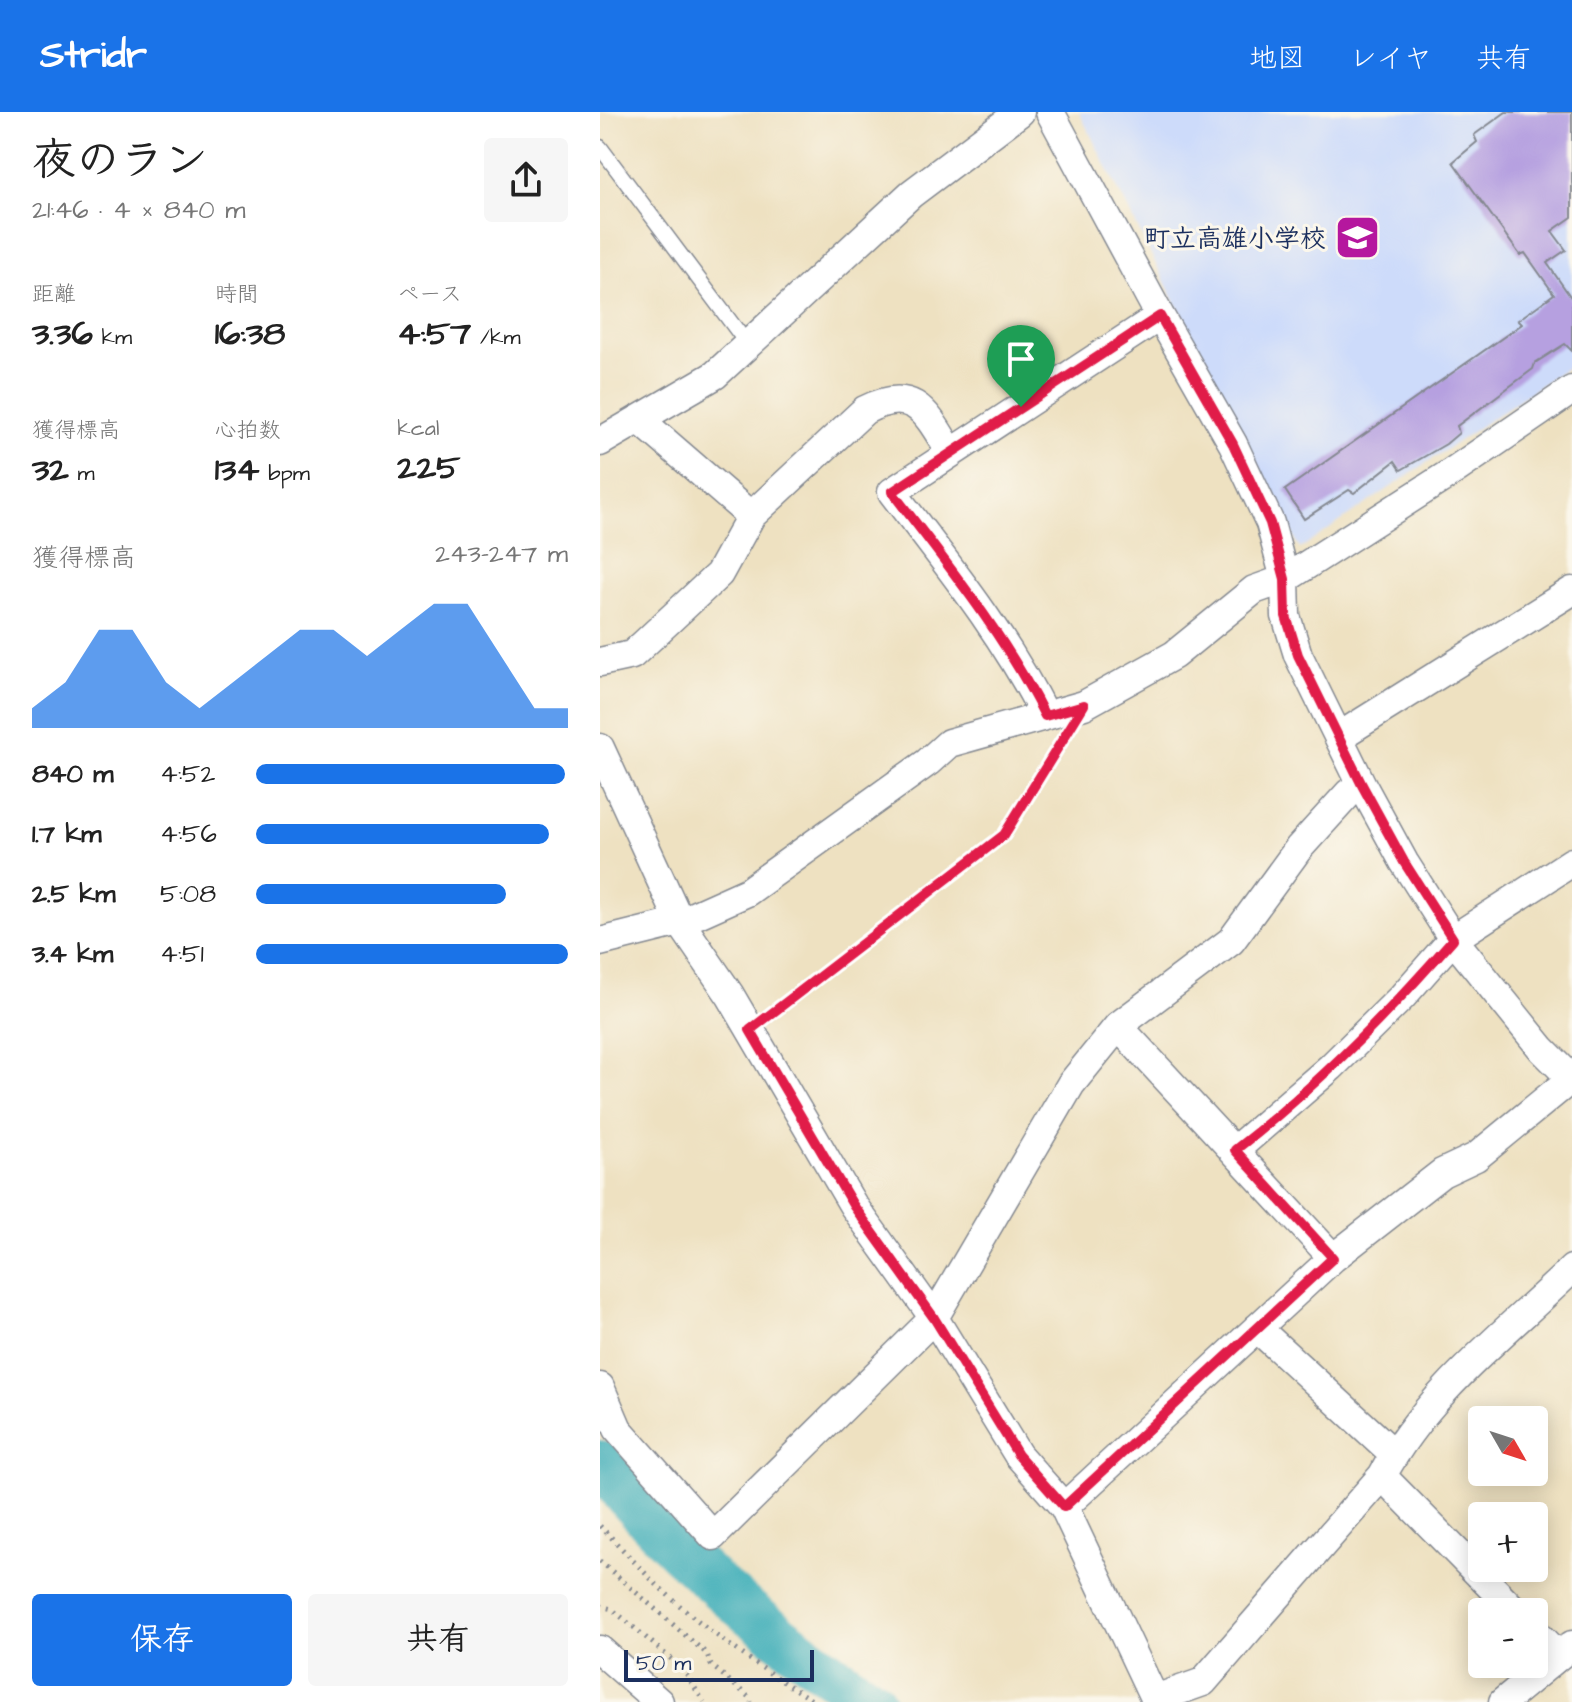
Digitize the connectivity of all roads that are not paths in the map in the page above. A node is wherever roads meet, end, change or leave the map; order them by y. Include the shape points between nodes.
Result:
1 (1050, 112) edge
2 (1012, 114) edge
3 (600, 147) edge
4 (1160, 316) junction
5 (748, 345) junction
6 (1572, 390) edge
7 (640, 420) junction
8 (600, 442) edge
9 (951, 453) junction
10 (751, 516) junction
11 (1285, 579) junction
12 (1572, 591) edge
13 (600, 662) edge
14 (1045, 716) junction
15 (1340, 736) junction
16 (600, 748) edge
17 (1362, 785) junction
18 (1572, 862) edge
19 (680, 922) junction
20 (1453, 939) junction
21 (600, 942) edge
22 (1118, 1026) junction
23 (1572, 1079) edge
24 (1235, 1150) junction
25 (1333, 1258) junction
26 (1572, 1269) edge
27 (934, 1318) junction
28 (1257, 1328) junction
29 (600, 1387) edge
30 (1388, 1465) junction
31 (1064, 1507) junction
32 (1504, 1598) edge
33 (1548, 1639) edge
34 (600, 1650) edge
35 (1565, 1650) edge
36 (1156, 1700) edge
37 (659, 1702) edge
38 (1503, 1702) edge

1 - 4 street
2 - 5 street via 911,194
3 - 5 lane
4 - 9 street
4 - 11 street via 1233,444 1270,523
5 - 7 street via 715,375
6 - 11 street
7 - 8 street
7 - 10 street
9 - 10 street via 924,410 905,399 885,400 865,410
9 - 14 street via 892,492 980,606
10 - 13 street via 719,574 632,655
11 - 14 street via 1254,590 1174,655 1084,705
11 - 15 street via 1286,616 1298,655
12 - 15 street
14 - 19 street via 949,743 747,892
15 - 17 street
16 - 19 street
17 - 20 street
17 - 22 street via 1299,848 1231,941
18 - 20 street
19 - 21 street
19 - 27 street via 853,1205
20 - 23 street
20 - 24 street via 1331,1067
22 - 24 street
22 - 27 street via 1071,1084
23 - 25 street via 1476,1157 1442,1173
24 - 25 street
25 - 28 street
26 - 30 street via 1459,1373
27 - 29 street via 713,1536 618,1429
27 - 31 street via 1018,1455
28 - 30 street
28 - 31 street
30 - 32 street
30 - 36 street via 1203,1682
31 - 36 street
33 - 35 street
34 - 37 street
35 - 38 street

